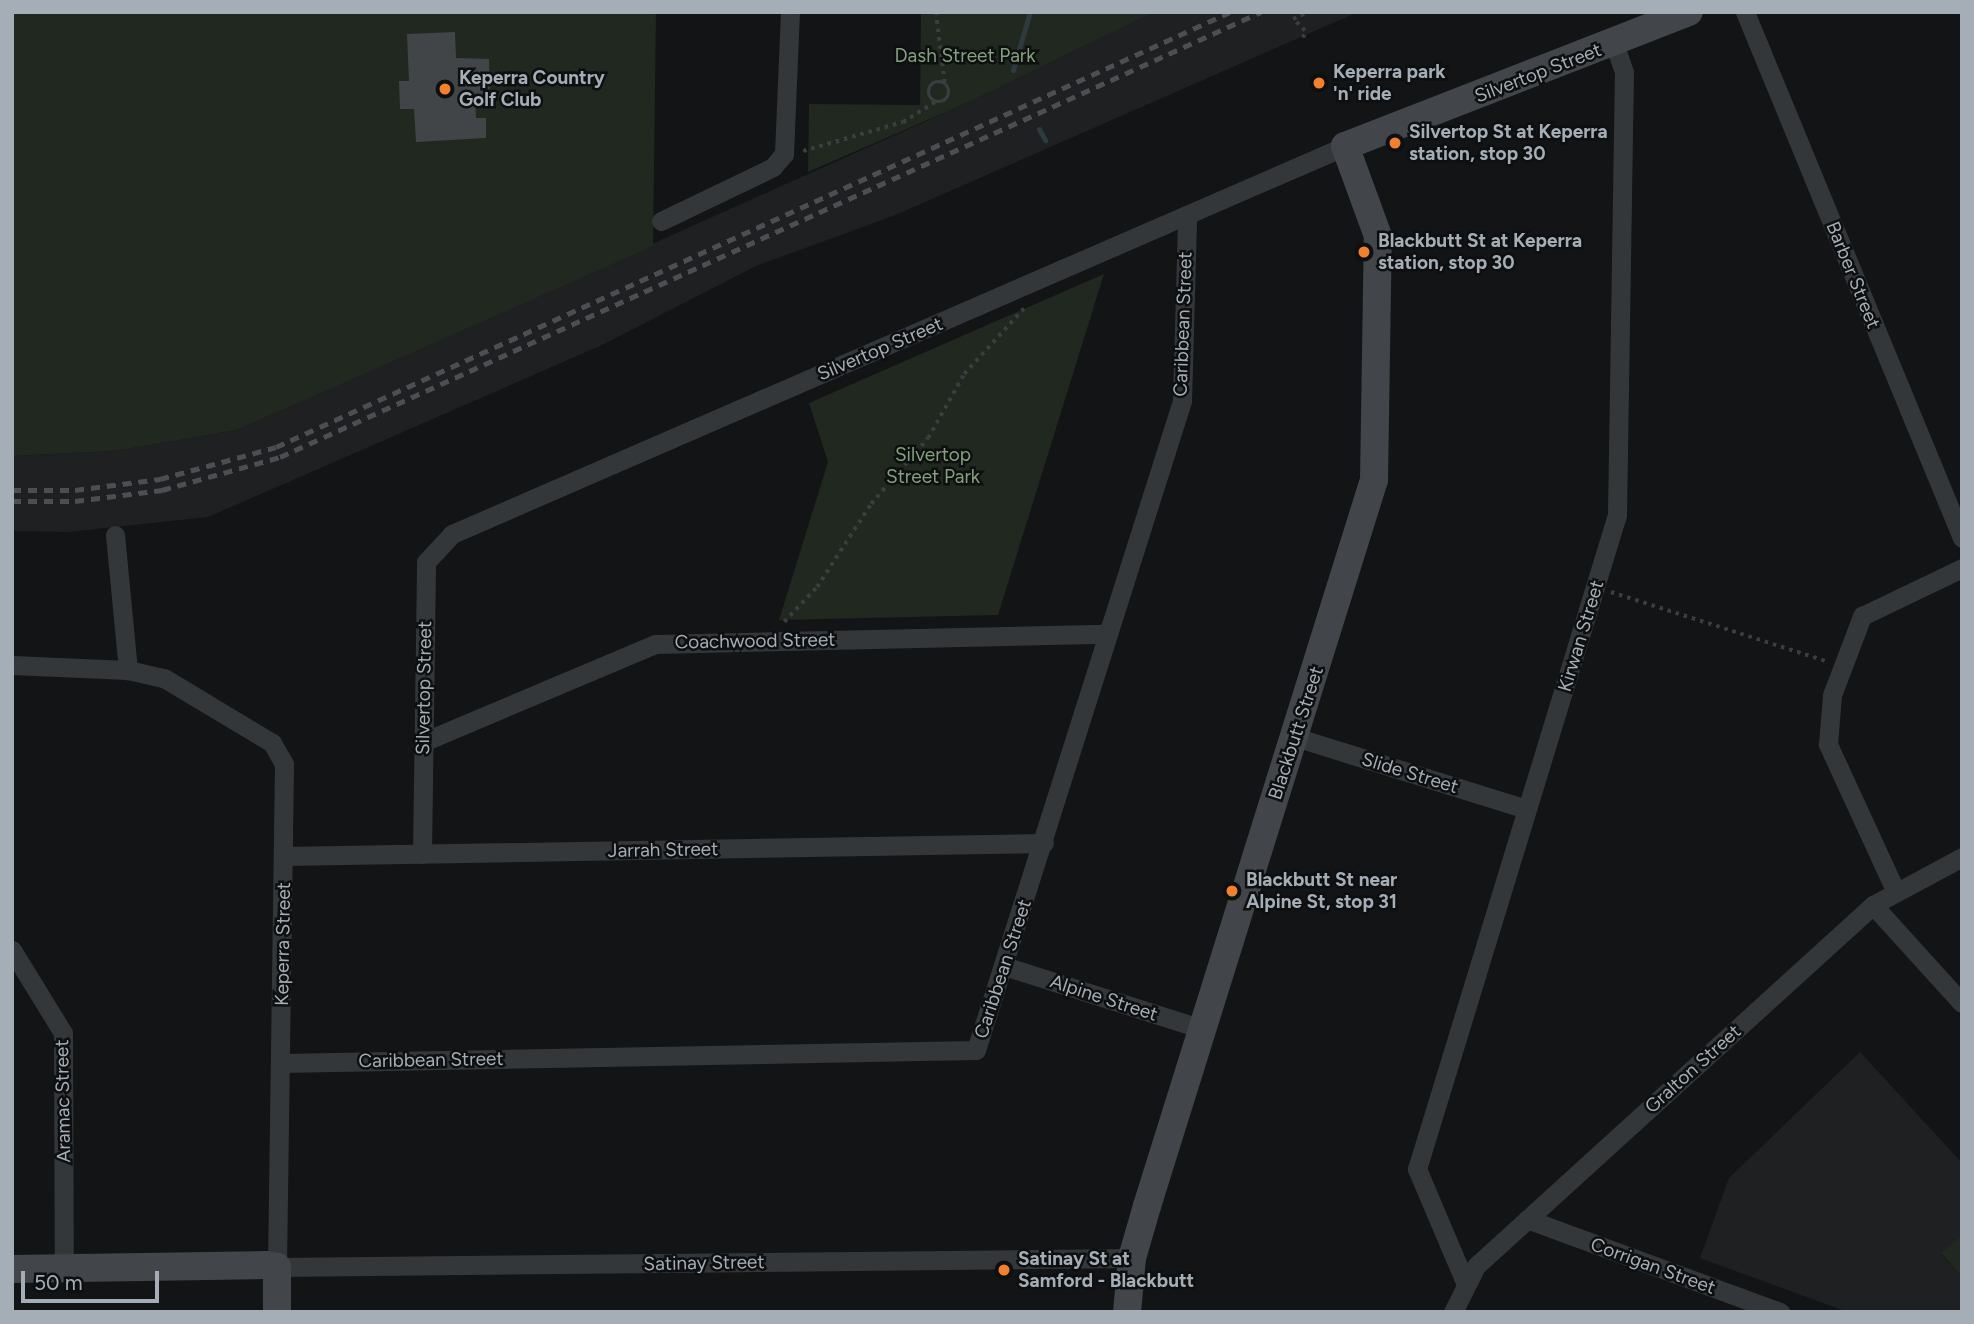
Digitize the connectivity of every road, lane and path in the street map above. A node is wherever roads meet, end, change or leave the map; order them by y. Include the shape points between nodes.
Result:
1 (790, 12) edge
2 (936, 12) edge
3 (1308, 12) edge
4 (1689, 12) edge
5 (1745, 12) edge
6 (1303, 38) dead end
7 (1614, 43) junction
8 (945, 83) junction
9 (937, 101) junction
10 (1345, 146) junction
11 (784, 154) junction
12 (1186, 217) junction
13 (660, 220) dead end
14 (1027, 300) dead end
15 (116, 535) dead end
16 (1962, 538) edge
17 (1962, 568) edge
18 (1611, 592) dead end
19 (1106, 634) junction
20 (775, 640) junction
21 (1833, 663) dead end
22 (12, 665) edge
23 (128, 670) junction
24 (1294, 737) junction
25 (424, 742) junction
26 (1526, 809) junction
27 (1044, 843) junction
28 (422, 854) junction
29 (284, 856) junction
30 (1962, 857) edge
31 (1895, 890) junction
32 (1872, 905) junction
33 (12, 950) edge
34 (1004, 966) junction
35 (1962, 1003) edge
36 (1203, 1029) junction
37 (281, 1063) junction
38 (1527, 1220) junction
39 (1132, 1258) junction
40 (64, 1267) junction
41 (277, 1267) junction
42 (12, 1269) edge
43 (1465, 1282) junction
44 (276, 1312) edge
45 (1127, 1312) edge
46 (1454, 1312) edge
47 (1780, 1312) edge

1 - 11 street
2 - 8 path
3 - 6 path via 1293,19 1305,31
4 - 7 street
5 - 16 street, Barber Street
7 - 10 street, Silvertop Street
7 - 26 street, Kirwan Street via 1624,72 1617,515
8 - 9 path via 949,96
8 - 9 path via 929,89
9 - 11 path via 903,122 849,142
10 - 12 street, Silvertop Street
10 - 24 street, Blackbutt Street via 1378,236 1374,480
11 - 13 street via 773,167
12 - 19 street, Caribbean Street via 1182,401
12 - 25 street, Silvertop Street via 452,534 426,562
14 - 20 path via 964,374 928,438 871,504
15 - 23 street
17 - 31 street via 1862,616 1832,695 1828,744
18 - 21 path
19 - 20 street, Coachwood Street
19 - 27 street, Caribbean Street
20 - 25 street, Coachwood Street via 655,644
22 - 23 street, Keperra Street
23 - 29 street, Keperra Street via 164,678 272,743 284,764
24 - 26 street, Slide Street
24 - 36 street, Blackbutt Street
25 - 28 street, Silvertop Street
26 - 43 street, Kirwan Street via 1417,1169
27 - 28 street, Jarrah Street
27 - 34 street, Caribbean Street
28 - 29 street, Jarrah Street
29 - 37 street, Keperra Street
30 - 31 street, Gralton Street
31 - 32 street, Gralton Street
32 - 35 street
32 - 38 street, Gralton Street
33 - 40 street, Aramac Street via 63,1033
34 - 36 street, Alpine Street
34 - 37 street, Caribbean Street via 976,1050
36 - 39 street, Blackbutt Street
37 - 41 street, Keperra Street
38 - 43 street, Gralton Street
38 - 47 street, Corrigan Street
39 - 41 street, Satinay Street
39 - 45 street, Blackbutt Street
40 - 41 street
40 - 42 street
41 - 44 street, Keperra Street
43 - 46 street, Gralton Street

